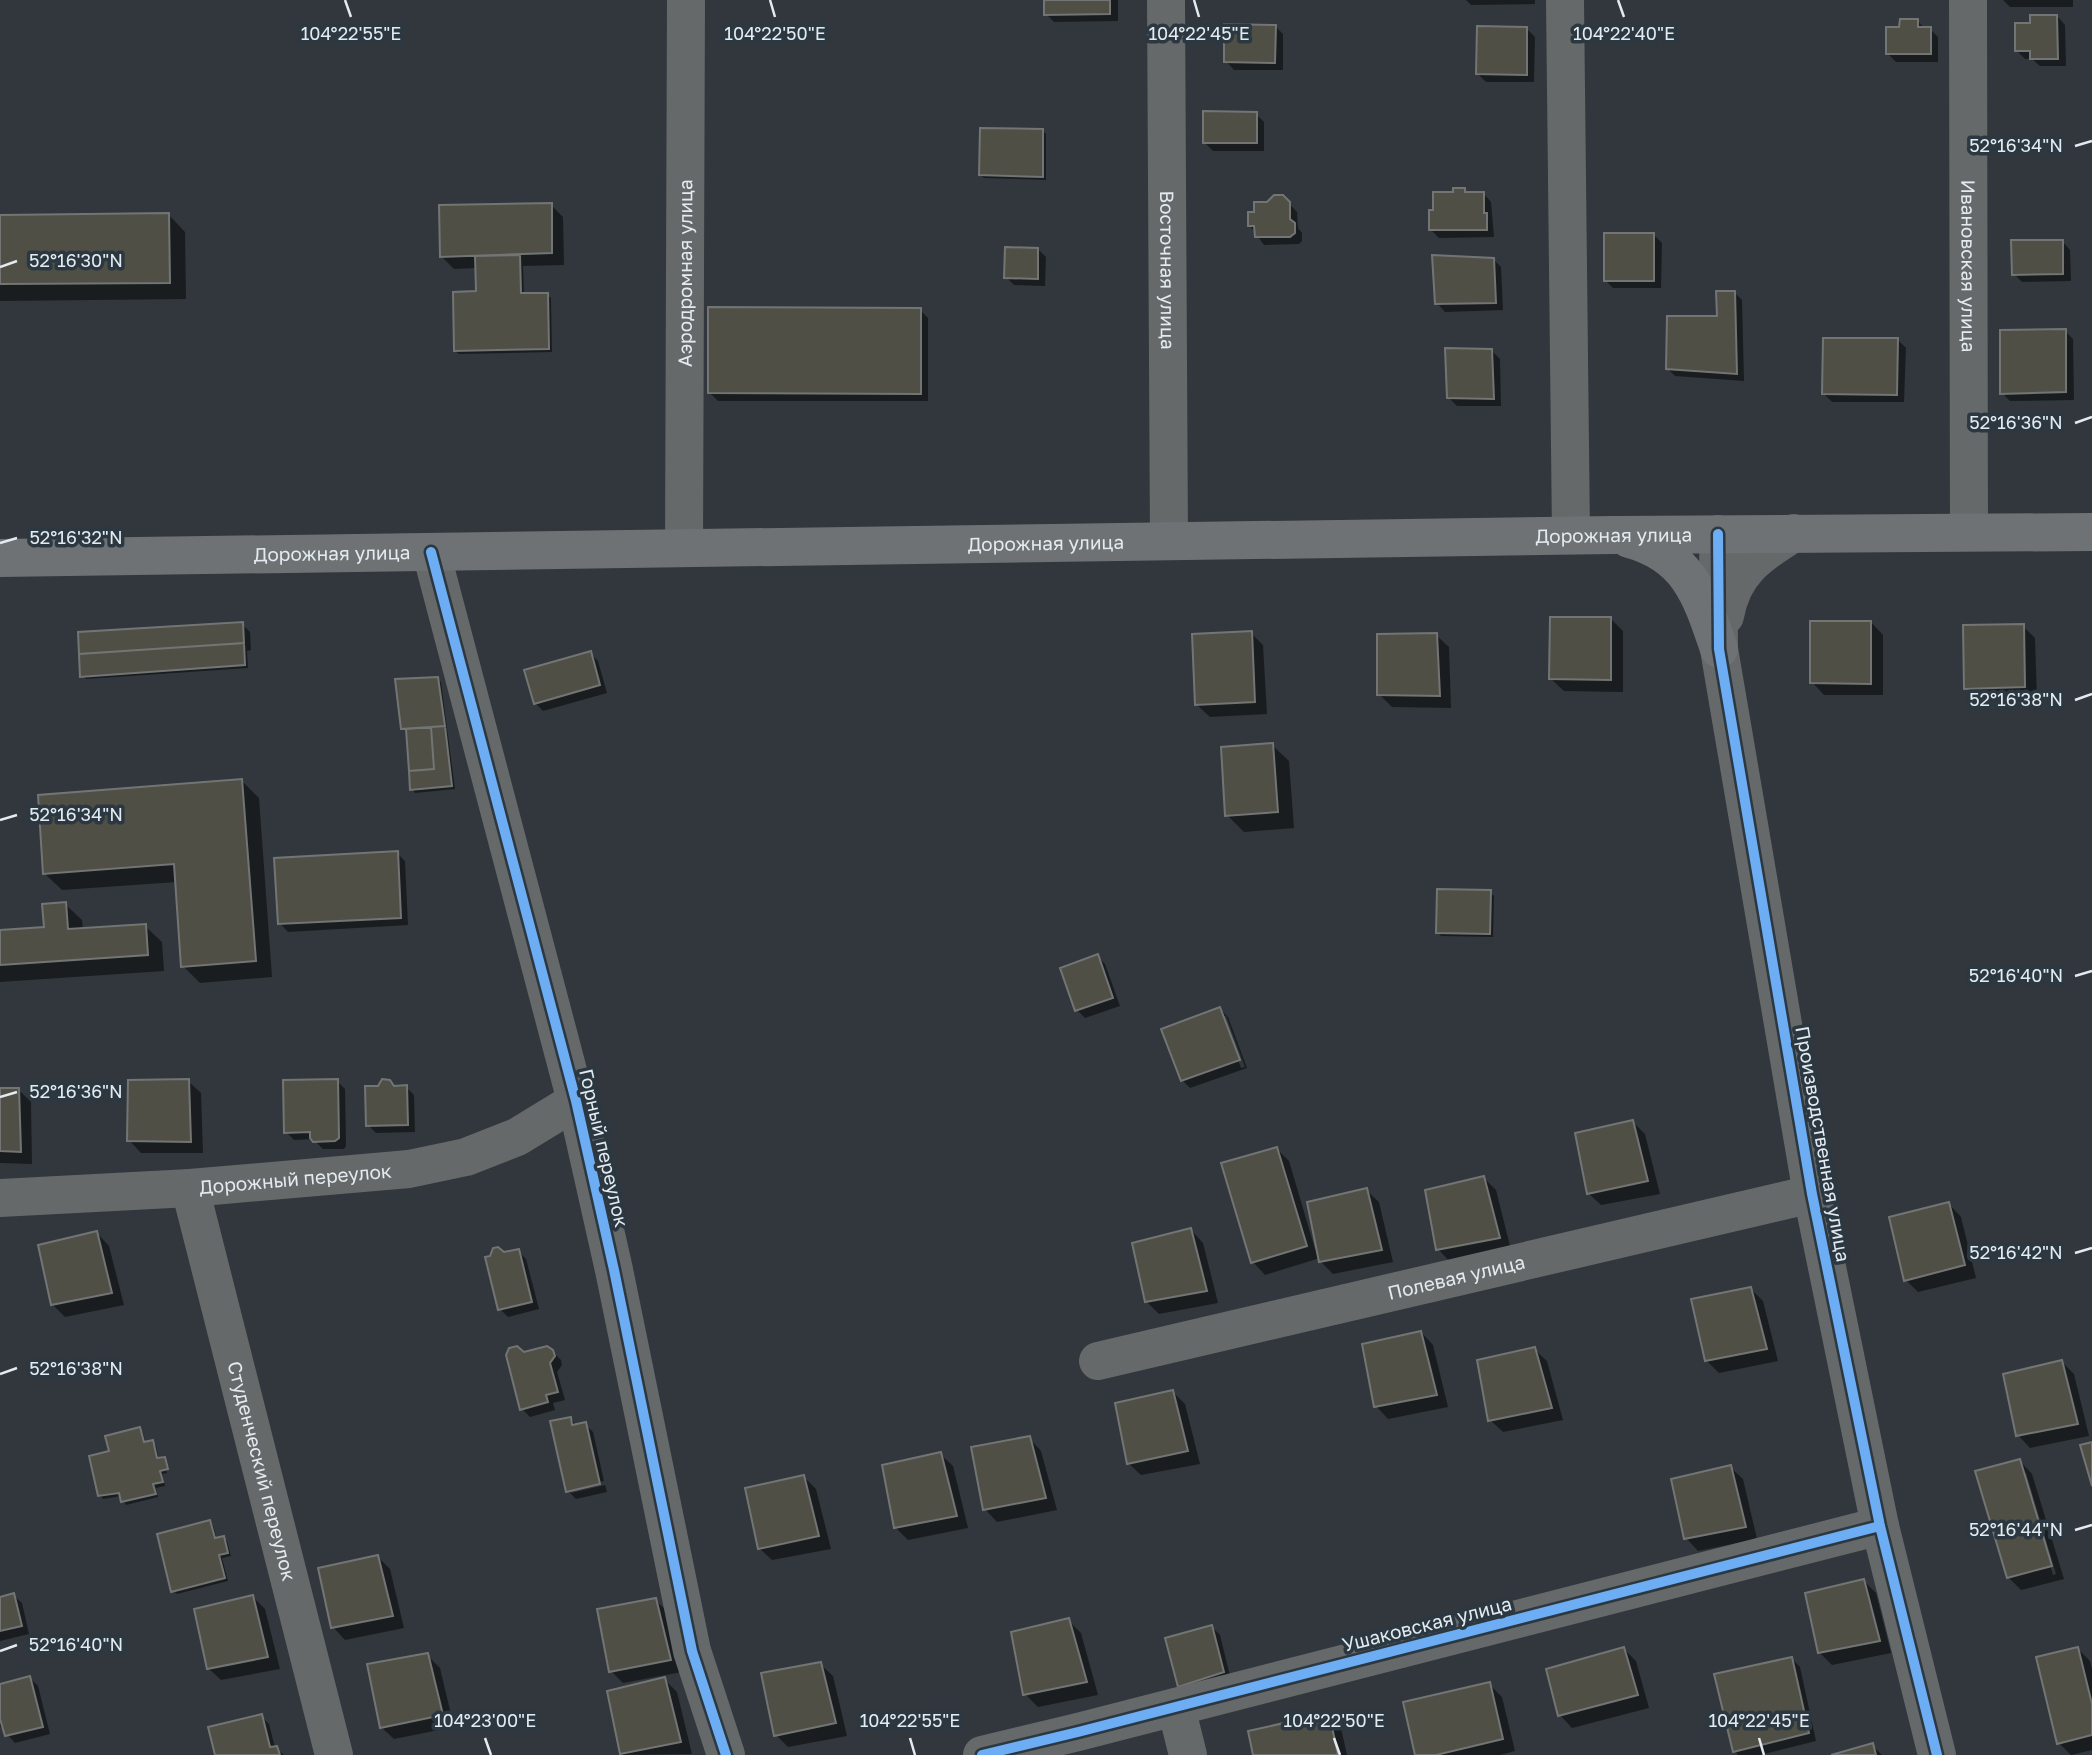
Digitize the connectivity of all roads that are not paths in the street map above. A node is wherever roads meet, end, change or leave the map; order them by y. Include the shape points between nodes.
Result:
1 (686, 0) edge
2 (1166, 0) edge
3 (1565, 0) edge
4 (1968, 0) edge
5 (1969, 532) junction
6 (2092, 532) edge
7 (1794, 533) junction
8 (1718, 534) junction
9 (1613, 535) junction
10 (1571, 536) junction
11 (1168, 541) junction
12 (684, 548) junction
13 (431, 552) junction
14 (0, 558) edge
15 (1719, 649) junction
16 (576, 1101) junction
17 (190, 1188) junction
18 (1812, 1194) junction
19 (0, 1198) edge
20 (1098, 1361) dead end
21 (1880, 1526) junction
22 (1176, 1707) junction
23 (334, 1755) edge
24 (726, 1755) edge
25 (982, 1755) edge
26 (1188, 1755) edge
27 (1937, 1755) edge

1 - 12 street, Аэродромная улица
2 - 11 street, Восточная улица
3 - 10 street
4 - 5 street, Ивановская улица
5 - 6 main road, Дорожная улица
5 - 7 main road, Дорожная улица
7 - 8 main road, Дорожная улица
7 - 15 street via 1754,559 1739,578 1727,603
8 - 9 main road, Дорожная улица
8 - 15 street, Производственная улица
9 - 10 main road, Дорожная улица
9 - 15 main road via 1647,544 1675,562 1695,587
10 - 11 main road, Дорожная улица
11 - 12 main road, Дорожная улица
12 - 13 main road, Дорожная улица
13 - 14 main road, Дорожная улица
13 - 16 street, Горный переулок
15 - 18 street, Производственная улица
16 - 17 street, Дорожный переулок via 517,1137 466,1157 409,1169
16 - 24 street, Горный переулок via 692,1651
17 - 19 street, Дорожный переулок
17 - 23 street, Студенческий переулок
18 - 20 street, Полевая улица
18 - 21 street, Производственная улица
21 - 22 street, Ушаковская улица
21 - 27 street, Производственная улица
22 - 25 street, Ушаковская улица
22 - 26 street

